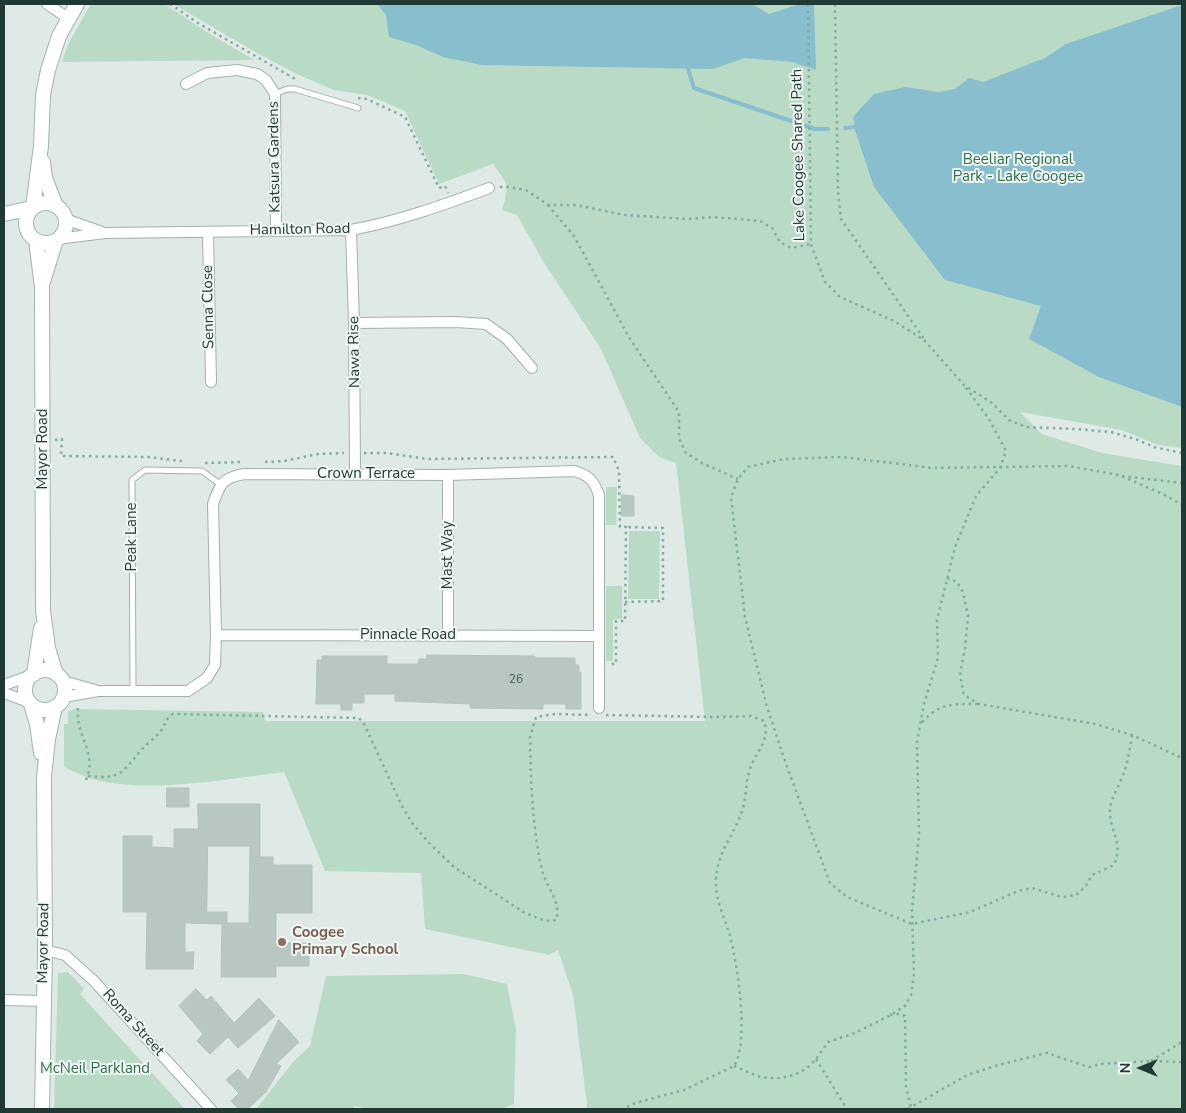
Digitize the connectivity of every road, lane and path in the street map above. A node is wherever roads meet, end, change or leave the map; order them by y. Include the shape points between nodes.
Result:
1 (47, 4) edge
2 (77, 4) edge
3 (808, 4) edge
4 (836, 4) edge
5 (68, 18) junction
6 (186, 84) dead end
7 (275, 94) junction
8 (358, 108) dead end
9 (41, 146) junction
10 (489, 188) joint
11 (548, 205) junction
12 (56, 206) junction
13 (33, 208) junction
14 (4, 214) edge
15 (65, 219) junction
16 (4, 220) edge
17 (352, 230) junction
18 (276, 231) junction
19 (105, 233) junction
20 (208, 233) junction
21 (32, 235) junction
22 (57, 239) junction
23 (811, 244) junction
24 (42, 288) junction
25 (354, 323) junction
26 (924, 340) junction
27 (532, 368) dead end
28 (211, 382) dead end
29 (964, 385) junction
30 (43, 440) junction
31 (356, 452) junction
32 (1182, 453) edge
33 (185, 461) dead end
34 (244, 462) dead end
35 (264, 462) dead end
36 (203, 463) dead end
37 (1000, 468) junction
38 (355, 474) junction
39 (448, 475) junction
40 (1119, 475) junction
41 (738, 479) junction
42 (1182, 483) edge
43 (220, 484) junction
44 (1182, 505) edge
45 (626, 527) junction
46 (947, 578) junction
47 (625, 602) junction
48 (43, 610) junction
49 (216, 635) junction
50 (448, 635) junction
51 (599, 636) junction
52 (599, 664) junction
53 (33, 675) junction
54 (59, 677) junction
55 (4, 685) edge
56 (98, 690) junction
57 (133, 690) junction
58 (4, 693) edge
59 (59, 702) junction
60 (30, 703) junction
61 (979, 704) junction
62 (78, 708) dead end
63 (598, 713) junction
64 (920, 724) junction
65 (1132, 735) junction
66 (1182, 758) edge
67 (44, 776) junction
68 (88, 776) junction
69 (86, 780) dead end
70 (912, 924) junction
71 (45, 950) junction
72 (4, 1000) edge
73 (44, 1001) junction
74 (889, 1016) junction
75 (1182, 1042) edge
76 (816, 1059) junction
77 (1150, 1061) junction
78 (1182, 1062) edge
79 (734, 1066) junction
80 (909, 1108) edge
81 (42, 1109) edge
82 (211, 1109) edge
83 (623, 1109) edge
84 (847, 1109) edge

1 - 5 street
2 - 5 main road
3 - 23 path, Lake Coogee Shared Path
4 - 26 path via 841,219
5 - 9 main road via 48,70
6 - 7 street, Katsura Gardens via 207,73 237,70 257,74 266,80
7 - 8 lane via 295,89
7 - 18 street, Katsura Gardens
9 - 12 main road via 45,178
9 - 13 main road
10 - 11 path via 526,190
10 - 17 street, Hamilton Road via 387,223
11 - 23 path via 576,205 625,215 760,221 772,228 780,242 791,248
11 - 41 path via 574,236 630,339 679,412 679,438 686,453
12 - 13 main road via 45,203
12 - 15 main road
13 - 14 main road
13 - 21 main road via 26,218
15 - 19 street, Hamilton Road
15 - 22 main road via 64,230
16 - 21 main road
17 - 18 street, Hamilton Road
17 - 25 street, Nawa Rise
18 - 20 street, Hamilton Road
19 - 20 street, Hamilton Road
19 - 22 street, Hamilton Road
20 - 28 street, Senna Close
21 - 22 main road via 49,242
21 - 24 main road, Mayor Road
22 - 24 main road, Mayor Road
23 - 26 path, Lake Coogee Shared Path via 825,282 840,297 894,321
24 - 30 main road, Mayor Road
25 - 27 street via 486,324 507,339
25 - 31 street, Nawa Rise
26 - 29 path, Lake Coogee Shared Path
29 - 32 path, Lake Coogee Shared Path via 992,403 1009,420 1026,427 1111,432
29 - 37 path via 989,418 1006,451
30 - 33 path via 62,439 62,456
30 - 48 main road, Mayor Road
31 - 35 path
31 - 38 street, Nawa Rise
31 - 45 path via 387,452 427,459 612,457 619,471 620,527
34 - 36 path
37 - 40 path via 1068,466
37 - 41 path via 933,468 842,457 784,459 748,467
37 - 46 path via 976,496 955,547
38 - 39 street, Crown Terrace
38 - 43 street, Crown Terrace via 244,474 230,477
39 - 50 street, Mast Way
39 - 51 street, Crown Terrace via 574,471 585,473 594,482 599,495
40 - 42 path
40 - 44 path
41 - 70 path via 731,497 745,617 767,707 830,883 847,897
43 - 49 street via 212,504
43 - 57 lane, Peak Lane via 202,471 145,470 132,480
45 - 47 path
45 - 47 path via 663,528 663,601
46 - 61 path via 957,582 963,592 968,616 960,675 964,695
46 - 64 path via 937,620 938,658
47 - 52 path via 624,621 616,621 616,664
48 - 53 main road, Mayor Road
48 - 54 main road, Mayor Road via 48,648
49 - 50 street, Pinnacle Road
49 - 57 street via 215,665 207,678 188,691
50 - 51 street, Pinnacle Road
51 - 52 street, Crown Terrace
52 - 63 street, Crown Terrace
53 - 54 main road via 45,670
53 - 55 street
53 - 60 main road via 26,684
54 - 56 street
54 - 59 main road via 65,689
56 - 57 street
56 - 59 street
58 - 60 street
59 - 60 main road via 47,710 38,709
59 - 67 main road, Mayor Road via 48,739
60 - 67 main road, Mayor Road via 37,724
61 - 64 path via 941,707
61 - 65 path via 1095,724
62 - 68 path via 79,725 90,758
63 - 68 path via 536,717 532,728 532,803 536,843 542,873 558,910 556,920 550,921 525,913 484,887 428,842 402,806 359,718 173,714 118,775
63 - 79 path via 752,716 764,721 766,738 750,767 741,814 717,867 716,886 729,932 740,999 741,1047
64 - 70 path via 917,742 919,834
65 - 66 path
65 - 70 path via 1125,771 1110,807 1111,824 1118,845 1114,865 1092,875 1076,895 1062,897 1032,888 970,912
67 - 71 main road, Mayor Road
68 - 69 path
70 - 74 path via 914,974 911,995 905,1006
71 - 73 main road, Mayor Road
71 - 82 street, Roma Street via 65,955 93,980
72 - 73 street
73 - 81 main road, Mayor Road
74 - 76 path via 828,1042
74 - 80 path via 905,1016
75 - 77 path
76 - 79 path via 806,1069 780,1078 760,1077
76 - 84 path
77 - 78 path
77 - 80 path via 1089,1067 1047,1053 967,1075
79 - 83 path via 684,1090

